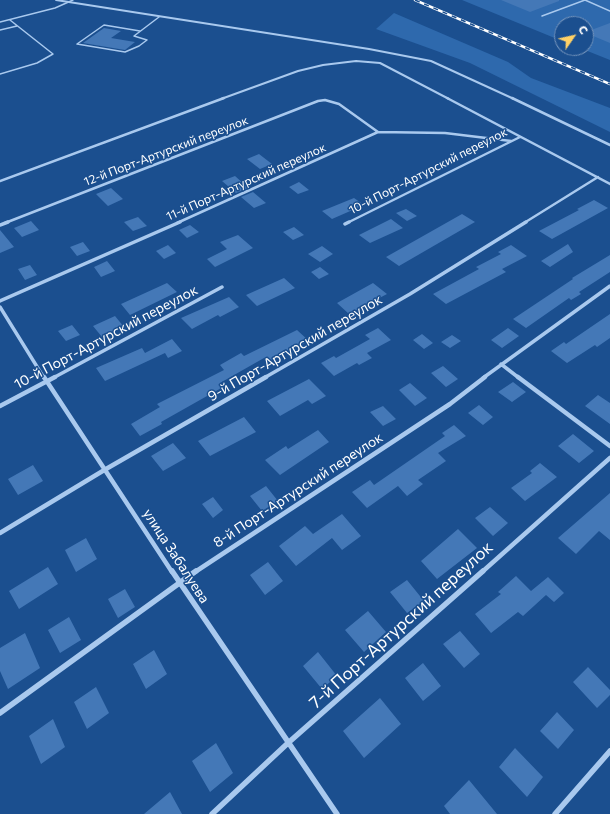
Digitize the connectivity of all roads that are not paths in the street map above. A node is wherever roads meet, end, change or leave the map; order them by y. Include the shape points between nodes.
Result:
1 (56, 0) edge
2 (73, 0) edge
3 (69, 2) junction
4 (610, 11) edge
5 (542, 16) dead end
6 (159, 17) junction
7 (10, 20) junction
8 (0, 22) edge
9 (17, 26) junction
10 (0, 30) edge
11 (140, 31) junction
12 (0, 74) edge
13 (378, 132) junction
14 (520, 136) junction
15 (511, 141) junction
16 (610, 145) edge
17 (598, 177) junction
18 (0, 181) edge
19 (610, 184) edge
20 (345, 224) dead end
21 (0, 225) edge
22 (610, 286) edge
23 (222, 287) dead end
24 (0, 301) edge
25 (0, 307) edge
26 (501, 364) junction
27 (47, 382) junction
28 (0, 406) edge
29 (610, 446) edge
30 (610, 458) edge
31 (106, 469) junction
32 (0, 533) edge
33 (180, 582) junction
34 (0, 713) edge
35 (288, 743) junction
36 (610, 751) edge
37 (212, 814) edge
38 (338, 814) edge
39 (555, 814) edge

1 - 3 street
2 - 3 lane
3 - 6 street
3 - 7 lane
4 - 5 lane via 585,0
6 - 11 lane
6 - 16 street via 431,61
7 - 8 lane
7 - 9 lane
9 - 10 lane
9 - 12 lane via 53,54 37,63
11 - 11 lane via 134,36 147,40 125,52 77,44 104,25
13 - 15 street, 11-й Порт-Артурский переулок via 445,133
13 - 21 street, 12-й Порт-Артурский переулок via 339,104 318,101
13 - 24 street, 11-й Порт-Артурский переулок
14 - 15 street, 10-й Порт-Артурский переулок
14 - 17 street
14 - 18 street via 380,63 340,62 298,71
15 - 20 street, 10-й Порт-Артурский переулок
17 - 19 street
17 - 31 street, 9-й Порт-Артурский переулок via 410,294
22 - 26 street, 8-й Порт-Артурский переулок
23 - 27 street, 10-й Порт-Артурский переулок
25 - 27 street, улица Забалуева
26 - 29 street
26 - 33 street, 8-й Порт-Артурский переулок via 443,408
27 - 28 street, 10-й Порт-Артурский переулок
27 - 31 street, улица Забалуева
30 - 35 street, 7-й Порт-Артурский переулок
31 - 32 street, 9-й Порт-Артурский переулок
31 - 33 street, улица Забалуева
33 - 34 street, 8-й Порт-Артурский переулок
33 - 35 street, улица Забалуева
35 - 37 street, 7-й Порт-Артурский переулок
35 - 38 street, улица Забалуева
36 - 39 street

